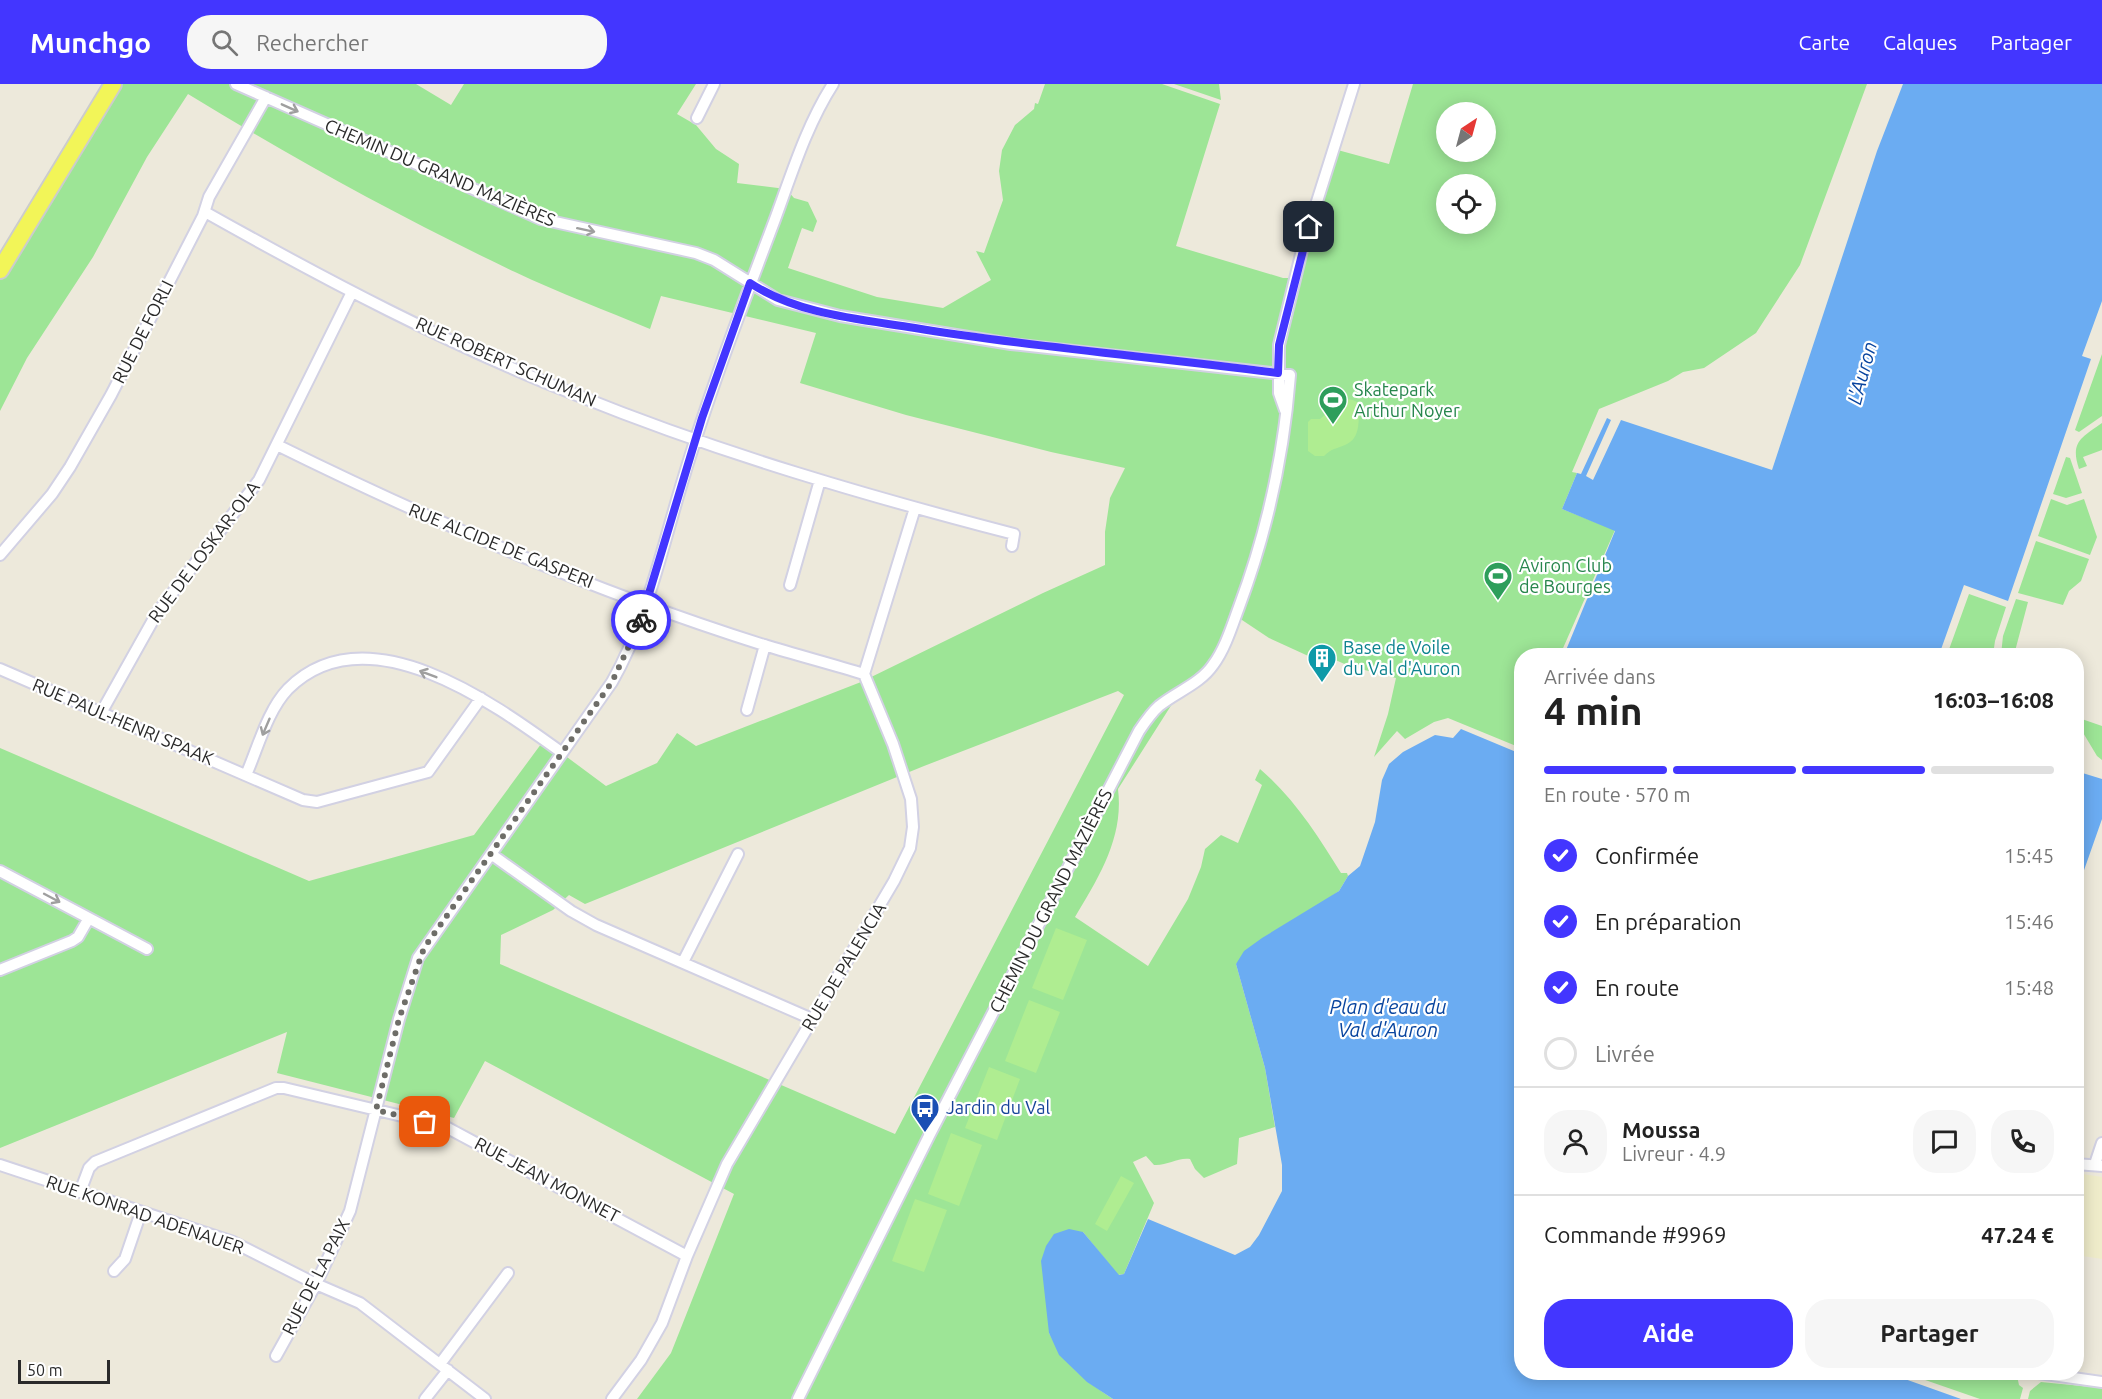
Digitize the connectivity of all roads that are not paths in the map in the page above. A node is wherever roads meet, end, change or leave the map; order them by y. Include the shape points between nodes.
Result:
1 (113, 84) edge
2 (119, 84) edge
3 (236, 84) edge
4 (714, 84) edge
5 (833, 84) edge
6 (1354, 84) edge
7 (266, 97) junction
8 (697, 118) dead end
9 (91, 123) junction
10 (205, 212) junction
11 (0, 270) edge
12 (750, 283) junction
13 (352, 292) junction
14 (1278, 373) junction
15 (695, 439) junction
16 (278, 445) junction
17 (820, 480) junction
18 (915, 508) junction
19 (1012, 546) dead end
20 (0, 555) edge
21 (790, 585) dead end
22 (646, 604) junction
23 (765, 645) junction
24 (0, 669) edge
25 (864, 674) junction
26 (481, 698) junction
27 (747, 710) dead end
28 (101, 713) junction
29 (561, 752) junction
30 (246, 775) junction
31 (491, 854) junction
32 (738, 854) dead end
33 (0, 871) edge
34 (89, 918) junction
35 (147, 949) dead end
36 (683, 962) junction
37 (0, 970) edge
38 (812, 1019) junction
39 (376, 1110) junction
40 (2102, 1143) edge
41 (2084, 1164) edge
42 (0, 1165) edge
43 (2099, 1165) edge
44 (80, 1192) junction
45 (141, 1212) junction
46 (687, 1256) junction
47 (114, 1271) dead end
48 (508, 1273) dead end
49 (316, 1284) junction
50 (276, 1356) dead end
51 (444, 1367) junction
52 (2084, 1379) edge
53 (2102, 1382) edge
54 (425, 1399) edge
55 (485, 1399) edge
56 (612, 1399) edge
57 (798, 1399) edge

1 - 9 main road
2 - 9 main road
3 - 7 street, CHEMIN DU GRAND MAZIÈRES
4 - 8 street
5 - 12 street, RUE DE LA PAIX via 814,120
6 - 14 street, CHEMIN DU GRAND MAZIÈRES via 1295,278 1279,345
7 - 10 street, RUE DE FORLI via 209,197
7 -> 12 street, CHEMIN DU GRAND MAZIÈRES via 519,211 567,226 696,252
9 - 11 main road
10 - 13 street, RUE ROBERT SCHUMAN
10 - 20 street, RUE DE FORLI via 70,467
12 - 14 street, CHEMIN DU GRAND MAZIÈRES via 790,305 840,316 1011,344
12 - 15 street, RUE DE LA PAIX
13 - 15 street, RUE ROBERT SCHUMAN via 578,396
13 - 16 street, RUE DE LOSKAR-OLA
14 - 57 street, CHEMIN DU GRAND MAZIÈRES via 1290,375 1279,468 1257,555 1221,652 1201,678 1157,707 1138,731
15 - 17 street, RUE ROBERT SCHUMAN
15 - 22 street, RUE DE LA PAIX
16 - 22 street, RUE ALCIDE DE GASPERI via 403,506
16 - 28 street, RUE DE LOSKAR-OLA via 250,493 157,613
17 - 18 street, RUE ROBERT SCHUMAN
17 - 21 street
18 - 19 street, RUE ROBERT SCHUMAN via 1014,534
18 - 25 street
22 - 23 street, RUE ALCIDE DE GASPERI
22 - 29 street, RUE DE LA PAIX via 612,682
23 - 25 street, RUE ALCIDE DE GASPERI
23 - 27 street
24 - 28 street, RUE PAUL-HENRI SPAAK
25 - 38 street, RUE DE PALENCIA via 911,799 910,848
26 - 29 street
26 - 30 street, RUE PAUL-HENRI SPAAK via 433,767 420,776 317,802 303,800
26 -> 30 street via 387,660 336,659 312,670 287,690
28 - 30 street, RUE PAUL-HENRI SPAAK
29 - 31 street, RUE DE LA PAIX
31 - 36 street via 584,919
31 - 39 street, RUE DE LA PAIX via 418,958
32 - 36 street
33 -> 34 street
34 - 35 street
34 - 37 street via 72,941
36 - 38 street
38 - 46 street, RUE DE PALENCIA via 727,1164
39 - 44 street, RUE JEAN MONNET via 276,1088 96,1162 89,1168
39 - 46 street, RUE JEAN MONNET via 453,1130
39 - 49 street, RUE DE LA PAIX via 350,1211
40 - 43 street
41 - 43 street
42 - 44 street, RUE KONRAD ADENAUER
44 - 45 street, RUE KONRAD ADENAUER
45 - 47 street via 125,1259
45 - 49 street, RUE KONRAD ADENAUER via 233,1242
46 - 56 street, RUE DE PALENCIA via 651,1346
48 - 51 street
49 - 50 street, RUE DE LA PAIX
49 - 51 street, RUE KONRAD ADENAUER via 360,1303
51 - 54 street
51 - 55 street, RUE KONRAD ADENAUER
52 - 53 street

